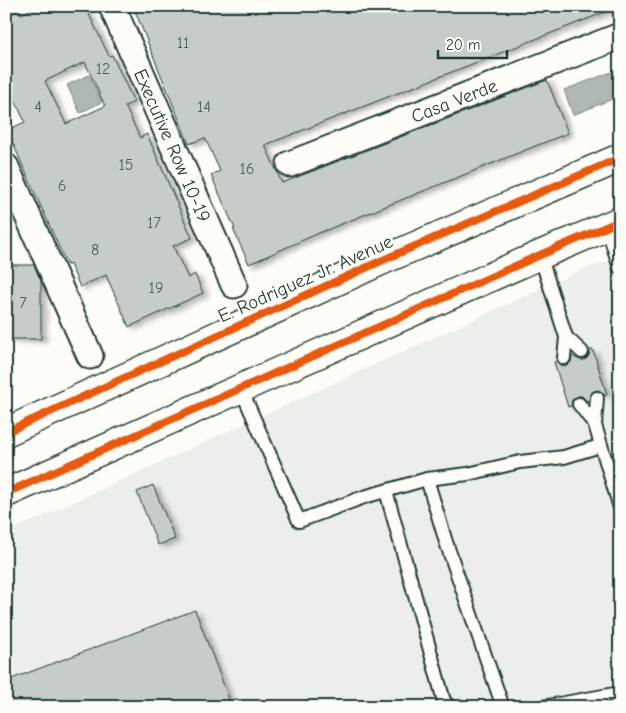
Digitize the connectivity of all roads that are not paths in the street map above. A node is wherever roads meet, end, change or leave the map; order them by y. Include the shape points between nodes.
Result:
1 (112, 6) edge
2 (620, 36) edge
3 (620, 158) edge
4 (290, 164) dead end
5 (6, 167) edge
6 (613, 224) edge
7 (618, 254) edge
8 (540, 255) junction
9 (620, 268) edge
10 (234, 285) dead end
11 (566, 337) junction
12 (582, 352) dead end
13 (90, 356) dead end
14 (564, 358) dead end
15 (241, 388) junction
16 (597, 398) dead end
17 (579, 404) dead end
18 (595, 425) junction
19 (6, 432) edge
20 (600, 446) junction
21 (427, 479) junction
22 (386, 491) junction
23 (6, 493) edge
24 (620, 508) edge
25 (620, 693) edge
26 (450, 707) edge
27 (503, 707) edge
28 (542, 707) edge

1 - 10 street, Executive Row 10-19
2 - 4 street, Casa Verde
3 - 19 main road, E. Rodriguez Jr. Avenue via 383,260
5 - 13 street
6 - 7 lane
6 - 8 main road
7 - 9 lane
8 - 11 lane
8 - 15 main road
11 - 12 lane
11 - 14 lane
15 - 22 lane via 299,521
15 - 23 main road
16 - 18 lane
17 - 18 lane
18 - 20 lane
20 - 21 lane via 564,457
20 - 24 lane
21 - 22 lane
21 - 27 lane
22 - 26 lane via 444,701
25 - 28 lane

